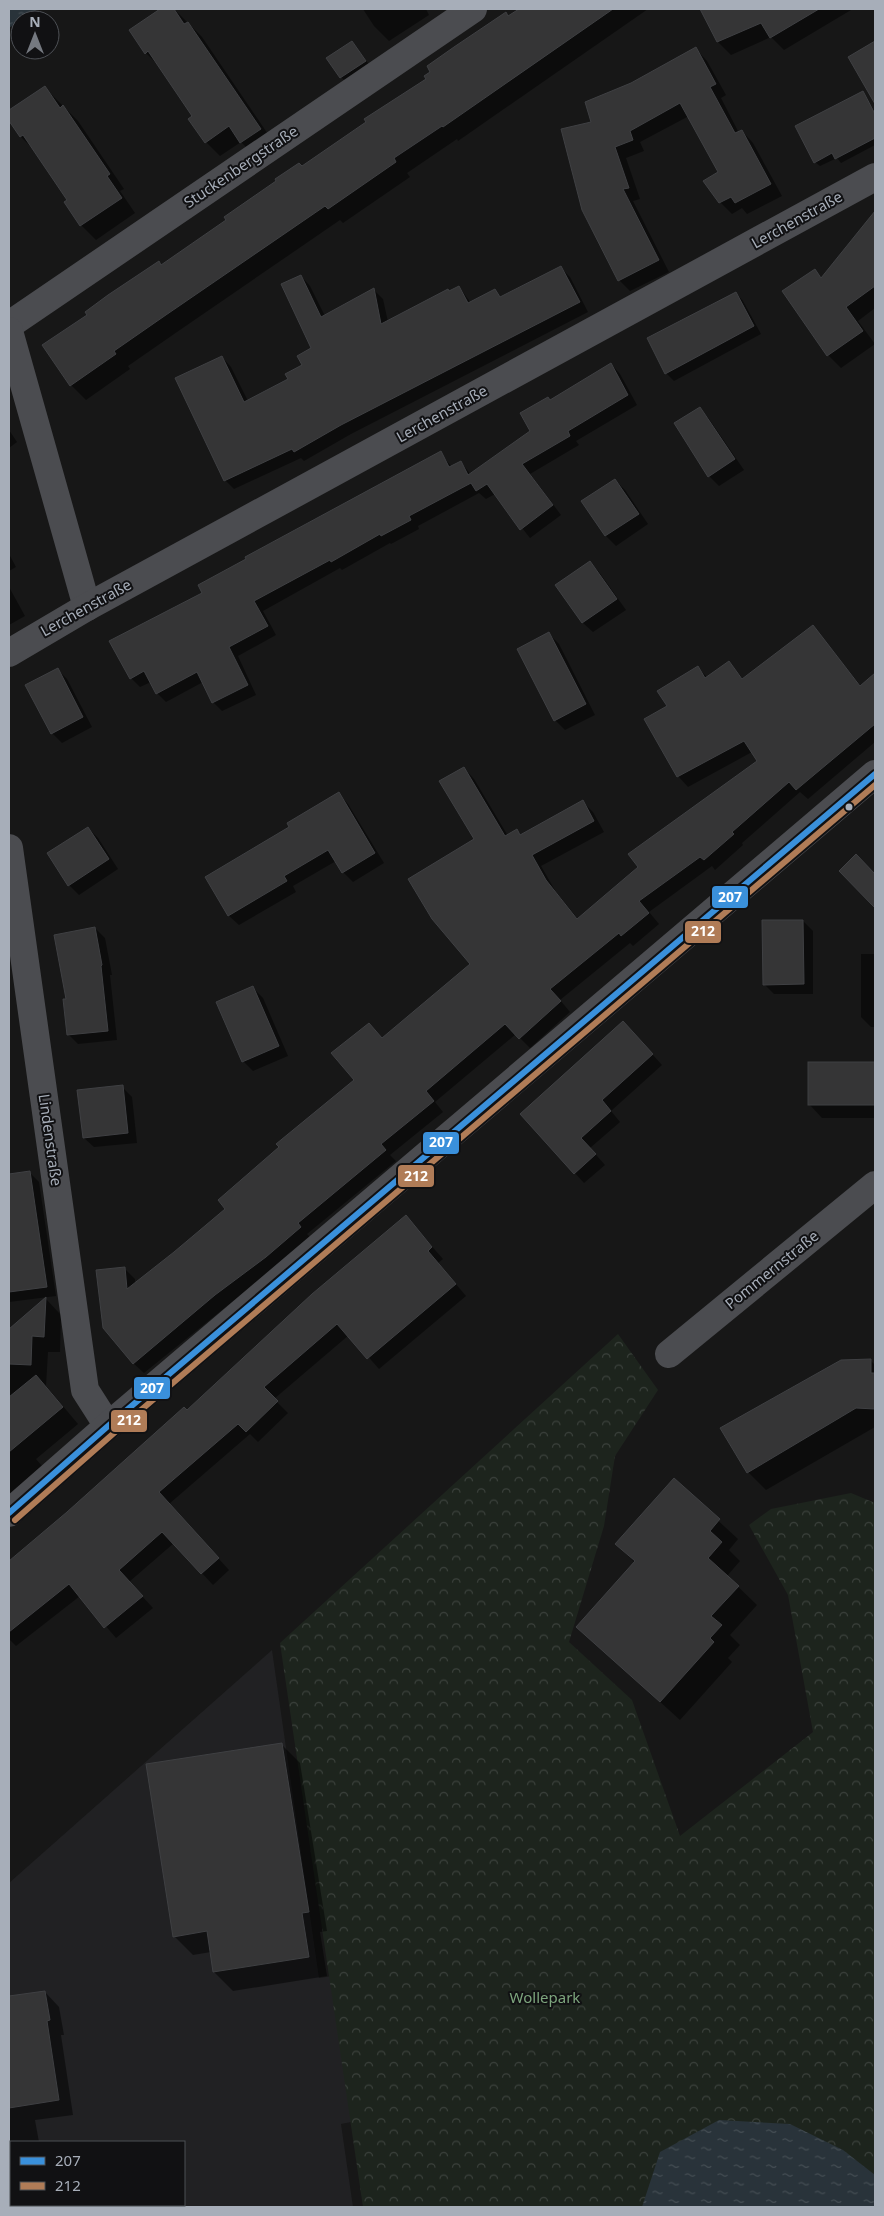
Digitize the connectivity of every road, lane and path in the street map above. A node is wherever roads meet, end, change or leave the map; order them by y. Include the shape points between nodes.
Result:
1 (473, 9) edge
2 (875, 177) edge
3 (9, 324) edge
4 (9, 331) edge
5 (87, 607) junction
6 (9, 652) edge
7 (875, 774) edge
8 (9, 848) edge
9 (875, 1185) edge
10 (669, 1354) dead end
11 (108, 1426) junction
12 (9, 1513) edge

1 - 3 street, Stuckenbergstraße
2 - 5 street, Lerchenstraße
4 - 5 street
5 - 6 street, Lerchenstraße
7 - 11 street
8 - 11 street, Lindenstraße via 85,1390
9 - 10 street, Pommernstraße
11 - 12 street

